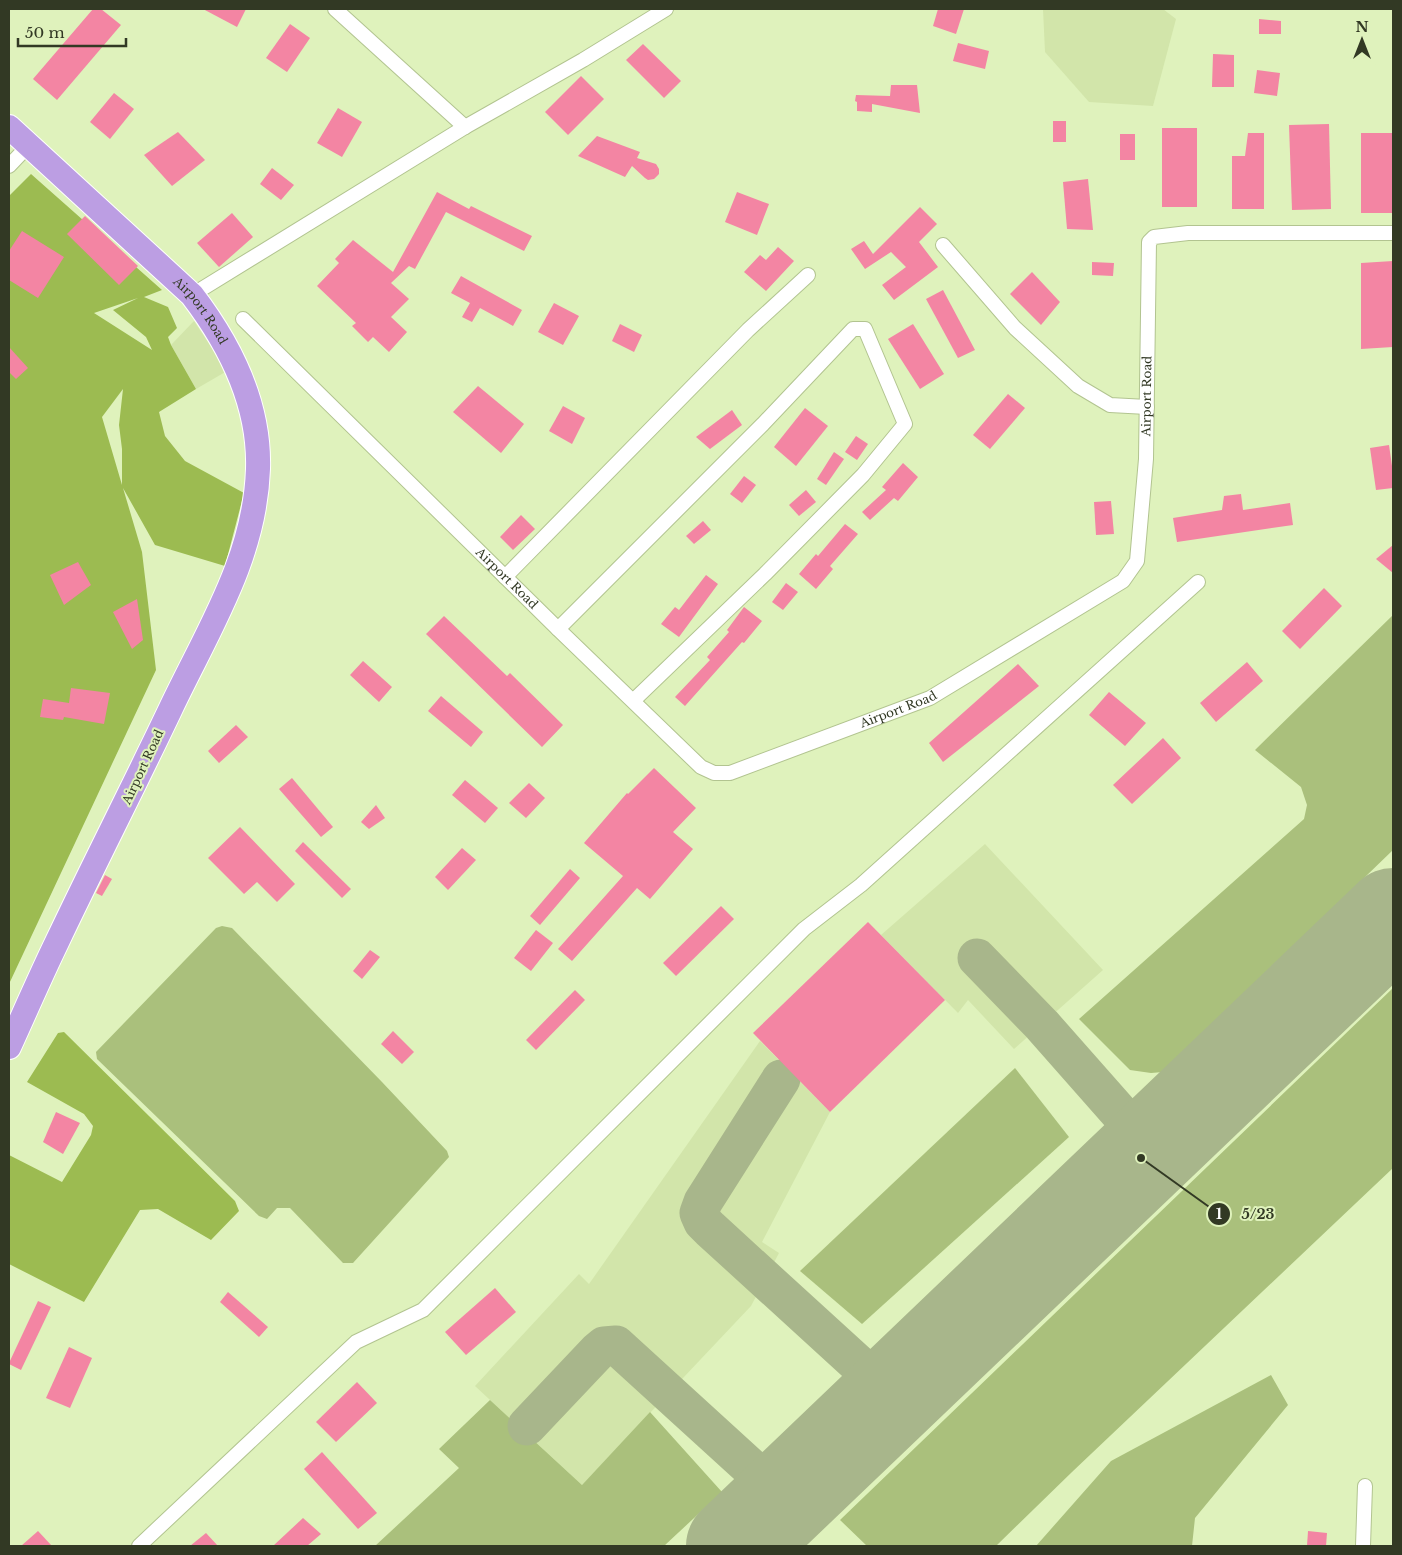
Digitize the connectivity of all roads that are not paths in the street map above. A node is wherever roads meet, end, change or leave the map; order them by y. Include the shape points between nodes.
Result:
1 (335, 9) edge
2 (666, 9) edge
3 (465, 127) junction
4 (9, 128) edge
5 (28, 146) junction
6 (9, 166) edge
7 (1393, 233) edge
8 (942, 245) dead end
9 (808, 275) dead end
10 (192, 295) junction
11 (243, 320) dead end
12 (1148, 407) junction
13 (505, 577) junction
14 (1198, 582) dead end
15 (558, 628) junction
16 (634, 700) junction
17 (9, 1047) edge
18 (1365, 1486) dead end
19 (139, 1546) edge
20 (1363, 1546) edge

1 - 3 street
2 - 3 street
3 - 10 street
4 - 5 highway, Airport Road
5 - 6 street
5 - 10 highway, Airport Road
7 - 12 street, Airport Road via 1215,232 1154,237 1149,242
8 - 12 street via 1015,328 1078,386 1110,405
9 - 13 street via 748,330
10 - 17 highway, Airport Road via 237,366 254,419 258,468 249,535 227,596 56,943
11 - 13 street, Airport Road
12 - 16 street, Airport Road via 1137,561 1123,581 930,698 730,773 714,773 701,767
13 - 15 street, Airport Road
14 - 19 street via 868,878 804,929 423,1310 356,1342
15 - 16 street, Airport Road
15 - 16 street via 756,432 853,329 865,329 905,424 863,475
18 - 20 street

